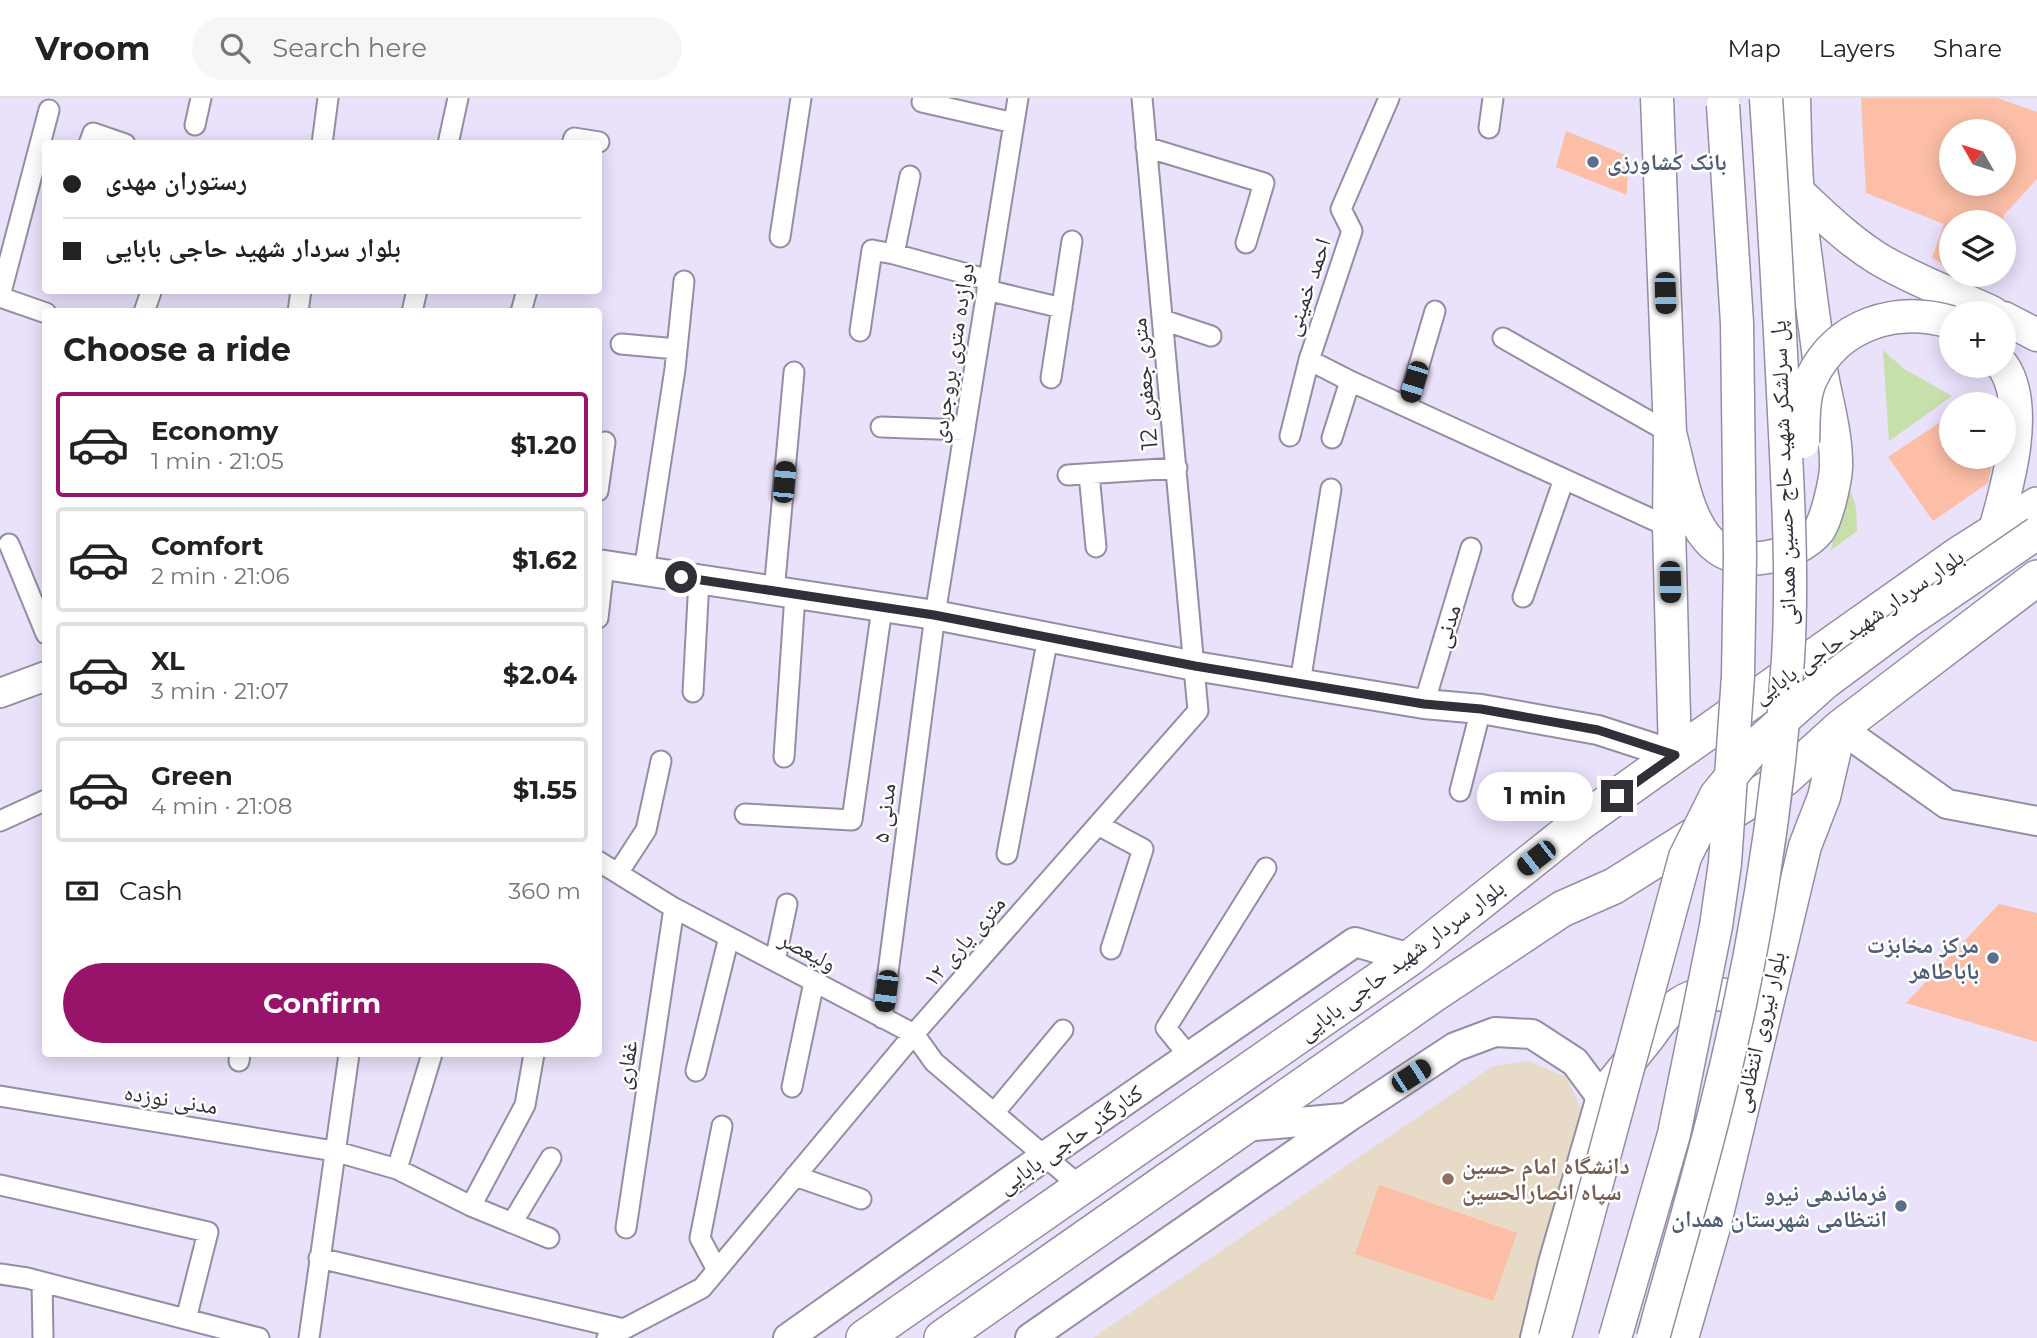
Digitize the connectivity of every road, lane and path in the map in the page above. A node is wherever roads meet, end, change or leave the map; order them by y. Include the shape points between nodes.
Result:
1 (201, 98) edge
2 (328, 98) edge
3 (458, 98) edge
4 (801, 98) edge
5 (1018, 98) edge
6 (1142, 98) edge
7 (1389, 98) edge
8 (1493, 98) edge
9 (1657, 98) edge
10 (1766, 98) edge
11 (1794, 98) edge
12 (922, 102) dead end
13 (1723, 102) edge
14 (49, 110) dead end
15 (1014, 124) junction
16 (195, 125) dead end
17 (1489, 128) dead end
18 (44, 140) edge
19 (90, 140) edge
20 (113, 140) edge
21 (323, 140) edge
22 (449, 140) edge
23 (1146, 147) junction
24 (41, 161) edge
25 (910, 176) dead end
26 (1798, 192) junction
27 (780, 237) dead end
28 (1072, 241) dead end
29 (1246, 243) dead end
30 (894, 254) junction
31 (684, 281) dead end
32 (988, 285) junction
33 (0, 297) edge
34 (1966, 301) edge
35 (1062, 308) junction
36 (1435, 311) dead end
37 (42, 312) edge
38 (1939, 318) edge
39 (1163, 320) junction
40 (2016, 324) edge
41 (860, 331) dead end
42 (2037, 335) edge
43 (1211, 336) dead end
44 (1503, 338) dead end
45 (621, 344) dead end
46 (677, 349) junction
47 (1308, 359) junction
48 (794, 372) dead end
49 (1051, 378) dead end
50 (2010, 378) edge
51 (1350, 381) junction
52 (1407, 406) junction
53 (881, 427) dead end
54 (965, 430) junction
55 (1670, 433) junction
56 (1290, 436) dead end
57 (1332, 438) dead end
58 (605, 442) dead end
59 (602, 463) edge
60 (1177, 468) junction
61 (1089, 474) junction
62 (1068, 475) dead end
63 (1564, 479) junction
64 (1331, 489) dead end
65 (2037, 505) edge
66 (1669, 527) junction
67 (1788, 533) junction
68 (1994, 533) junction
69 (2037, 533) edge
70 (9, 544) dead end
71 (1096, 547) dead end
72 (1471, 548) dead end
73 (602, 564) edge
74 (644, 571) junction
75 (2037, 578) edge
76 (699, 580) junction
77 (785, 594) junction
78 (1523, 597) dead end
79 (882, 608) junction
80 (934, 615) junction
81 (42, 624) edge
82 (1048, 637) junction
83 (1195, 666) junction
84 (42, 678) edge
85 (1300, 683) junction
86 (693, 692) dead end
87 (0, 694) edge
88 (1424, 704) junction
89 (1481, 709) junction
90 (1840, 728) junction
91 (1675, 755) junction
92 (784, 757) dead end
93 (661, 761) dead end
94 (1460, 791) dead end
95 (42, 802) edge
96 (745, 814) dead end
97 (0, 821) edge
98 (2037, 821) edge
99 (1098, 825) junction
100 (1007, 854) dead end
101 (602, 863) edge
102 (1265, 868) dead end
103 (618, 873) junction
104 (788, 904) dead end
105 (674, 908) junction
106 (729, 937) junction
107 (1111, 949) dead end
108 (1410, 958) junction
109 (775, 961) junction
110 (814, 982) junction
111 (882, 1018) junction
112 (1762, 1023) junction
113 (1063, 1030) dead end
114 (914, 1034) junction
115 (1189, 1056) junction
116 (349, 1057) edge
117 (431, 1057) edge
118 (533, 1057) edge
119 (696, 1071) dead end
120 (792, 1087) dead end
121 (0, 1096) edge
122 (1601, 1097) junction
123 (995, 1113) junction
124 (1347, 1118) junction
125 (722, 1126) dead end
126 (1243, 1127) junction
127 (1163, 1130) junction
128 (334, 1151) junction
129 (1045, 1156) junction
130 (551, 1158) dead end
131 (1186, 1166) junction
132 (397, 1169) junction
133 (795, 1176) junction
134 (0, 1185) edge
135 (1081, 1187) junction
136 (861, 1199) dead end
137 (471, 1206) junction
138 (512, 1223) junction
139 (626, 1228) dead end
140 (549, 1238) dead end
141 (319, 1258) junction
142 (717, 1270) junction
143 (0, 1274) edge
144 (42, 1282) junction
145 (186, 1319) junction
146 (616, 1334) edge
147 (43, 1337) edge
148 (256, 1338) edge
149 (309, 1338) edge
150 (788, 1338) edge
151 (864, 1338) edge
152 (942, 1338) edge
153 (1030, 1338) edge
154 (1535, 1338) edge
155 (1555, 1338) edge
156 (1615, 1338) edge
157 (1653, 1338) edge
158 (1682, 1338) edge

1 - 16 street
2 - 21 street
3 - 22 street
4 - 27 street
5 - 15 street, دوازده متری بروجردی
6 - 23 street, 12 متری جعفری
7 - 47 street, احمد خمینی via 1341,209 1352,231
8 - 17 street
9 - 55 main road
10 - 67 main road, پل سرلشکر شهید حاج حسین همدانی, bridge
11 - 26 main road
12 - 15 street
13 - 156 main road, پل سرلشکر شهید حاج حسین همدانی, bridge via 1737,323 1740,556 1738,676 1725,863 1674,1134
14 - 18 street
15 - 32 street, دوازده متری بروجردی
19 - 20 street via 93,133
23 - 29 street via 1264,183
23 - 39 street, 12 متری جعفری
24 - 33 street
25 - 30 street
26 - 34 main road via 1857,245 1904,274
26 - 55 main road via 1836,469 1819,529 1802,544 1778,555 1733,558 1721,552 1703,537
28 - 35 street
30 - 32 street
30 - 41 street via 872,250
31 - 46 street
32 - 35 street
32 - 54 street, دوازده متری بروجردی
33 - 37 street
35 - 49 street
36 - 52 street
38 - 67 main road, bridge via 1904,316 1878,321 1850,332 1831,349 1811,378 1804,404 1802,479
39 - 43 street
39 - 60 street, 12 متری جعفری
40 - 42 main road
44 - 55 street
45 - 46 street
46 - 74 street
47 - 51 street, احمد خمینی
47 - 56 street
48 - 77 street
50 - 68 main road via 2015,435 2012,465
51 - 52 street, احمد خمینی
51 - 57 street
52 - 63 street, احمد خمینی
53 - 54 street
54 - 80 street, دوازده متری بروجردی
55 - 66 main road
58 - 59 street
60 - 61 street
60 - 83 street, 12 متری جعفری
61 - 62 street
61 - 71 street
63 - 66 street, احمد خمینی
63 - 78 street
64 - 85 street
65 - 68 highway, بلوار سردار شهید حاجی بابایی
66 - 91 main road
67 - 157 main road, پل سرلشکر شهید حاج حسین همدانی, bridge via 1788,659 1762,886 1717,1106
68 - 91 highway, بلوار سردار شهید حاجی بابایی
69 - 155 main road, bridge via 1825,683 1760,740 1716,795 1681,870
70 - 81 street
72 - 88 street, مدنی
73 - 74 main road
74 - 76 main road
75 - 90 highway, بلوار سردار شهید حاجی بابایی
76 - 77 main road
76 - 86 street
77 - 79 main road
77 - 92 street
79 - 80 main road
79 - 96 street via 852,820
80 - 82 main road
80 - 111 street, مدنی ۵
82 - 83 main road
82 - 100 street
83 - 85 main road
83 - 99 street, ۱۲ متری یاری via 1198,711
84 - 87 main road
85 - 88 main road
88 - 89 main road
89 - 91 main road via 1598,730
89 - 94 street
90 - 98 main road via 1947,804
90 - 112 main road, بلوار نیروی انتظامی via 1824,797 1805,846
90 - 126 highway, بلوار سردار شهید حاجی بابایی via 1785,778 1614,886 1562,909
91 - 108 highway, بلوار سردار شهید حاجی بابایی via 1578,824
93 - 103 street via 646,830
95 - 97 street
99 - 107 street via 1143,849
99 - 114 street, ۱۲ متری یاری
101 - 103 street, ولیعصر
102 - 115 street via 1166,1028
103 - 105 street, ولیعصر
104 - 109 street
105 - 106 street, ولیعصر
105 - 139 street, غفاری
106 - 109 street, ولیعصر
106 - 119 street
108 - 115 main road, کنارگذر حاجی بابایی via 1355,942
108 - 127 highway, بلوار سردار شهید حاجی بابایی
109 - 110 street, ولیعصر
110 - 111 street, ولیعصر
110 - 120 street
111 - 114 street, ولیعصر
112 - 122 main road via 1742,1001 1730,996 1713,992 1684,1000 1669,1011
112 - 158 main road, بلوار نیروی انتظامی via 1714,1227
113 - 123 street
114 - 123 street, ولیعصر via 934,1062
114 - 133 street, ۱۲ متری یاری
115 - 129 main road, کنارگذر حاجی بابایی
116 - 128 street
117 - 132 street
118 - 137 street via 525,1105
121 - 128 street, مدنی نوزده
122 - 124 main road via 1575,1062 1532,1034 1495,1032 1454,1047
122 - 154 main road
123 - 129 street, ولیعصر
124 - 126 main road
124 - 153 main road
125 - 142 street via 700,1238
126 - 131 highway, بلوار سردار شهید حاجی بابایی
127 - 131 highway
127 - 135 highway, بلوار سردار شهید حاجی بابایی
128 - 132 street, مدنی نوزده
128 - 141 street
129 - 135 street, ولیعصر
129 - 150 main road, کنارگذر حاجی بابایی
130 - 138 street
131 - 152 highway, بلوار سردار شهید حاجی بابایی
132 - 137 street, مدنی نوزده
133 - 136 street
133 - 142 street, ۱۲ متری یاری
134 - 145 street via 208,1232
135 - 151 highway, بلوار سردار شهید حاجی بابایی
137 - 138 street, مدنی نوزده
138 - 140 street, مدنی نوزده
141 - 146 street
141 - 149 street
142 - 146 street, ۱۲ متری یاری via 702,1288
143 - 144 street
144 - 145 street
144 - 147 street
145 - 148 street

